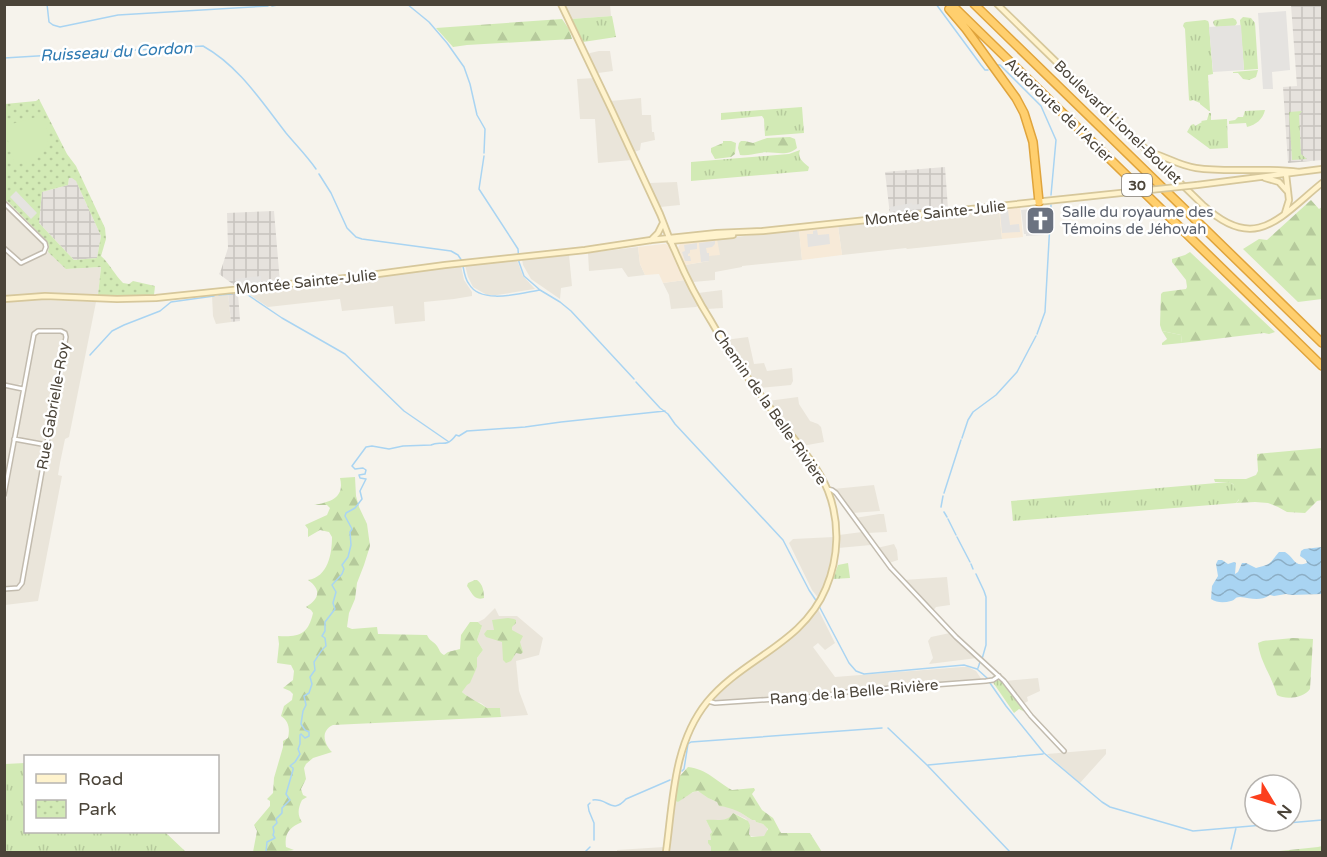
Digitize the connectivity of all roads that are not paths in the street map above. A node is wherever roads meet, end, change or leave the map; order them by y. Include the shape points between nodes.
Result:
1 (561, 4) edge
2 (948, 4) edge
3 (974, 4) edge
4 (997, 4) edge
5 (1149, 152) junction
6 (1323, 169) edge
7 (1299, 172) junction
8 (1286, 174) junction
9 (1263, 177) junction
10 (1323, 183) edge
11 (1288, 192) junction
12 (1039, 202) junction
13 (4, 203) edge
14 (1285, 213) junction
15 (663, 222) junction
16 (651, 240) junction
17 (670, 240) junction
18 (606, 246) junction
19 (4, 248) edge
20 (4, 299) edge
21 (1323, 342) edge
22 (1323, 366) edge
23 (4, 385) edge
24 (24, 389) junction
25 (14, 439) junction
26 (47, 445) junction
27 (5, 484) edge
28 (827, 489) junction
29 (4, 495) edge
30 (4, 589) edge
31 (999, 676) junction
32 (708, 700) junction
33 (1064, 751) dead end
34 (666, 852) edge

1 - 15 main road, Chemin de la Belle-Rivière
2 - 12 highway via 1024,113 1033,142
2 - 22 highway, Autoroute de l'Acier / 30
3 - 21 highway, Autoroute de l'Acier / 30
4 - 5 main road, Boulevard Lionel-Boulet
5 - 7 main road via 1196,168
5 - 14 main road, Boulevard Lionel-Boulet via 1209,210 1227,222 1257,228 1271,224
6 - 7 main road
7 - 8 main road
8 - 9 main road, Montée Sainte-Julie
8 - 11 main road
9 - 11 main road via 1279,182
9 - 12 main road, Montée Sainte-Julie, bridge
10 - 14 main road, Boulevard Lionel-Boulet
11 - 14 main road
12 - 17 main road, Montée Sainte-Julie
13 - 19 street via 46,247 21,263
15 - 16 main road
15 - 17 main road, Chemin de la Belle-Rivière
16 - 17 main road, Montée Sainte-Julie
16 - 18 main road, Montée Sainte-Julie
17 - 18 main road, Montée Sainte-Julie
17 - 28 main road, Chemin de la Belle-Rivière via 722,340 814,465
18 - 20 main road, Montée Sainte-Julie via 156,298
23 - 24 street
24 - 25 street, Rue Gabrielle-Roy
24 - 26 street, Rue Gabrielle-Roy via 34,333 64,332 66,339
25 - 26 street
25 - 27 street, Rue Gabrielle-Roy
26 - 30 street, Rue Gabrielle-Roy via 22,583 18,588
27 - 29 street, Rue Gabrielle-Roy
28 - 31 street, Chemin de la Belle-Rivière via 836,493 918,597
28 - 32 main road via 835,518 836,549 831,576 818,604 790,636
31 - 32 street, Rang de la Belle-Rivière via 986,681 822,696 715,703
31 - 33 street, Chemin de la Belle-Rivière
32 - 34 main road via 693,722 682,751

